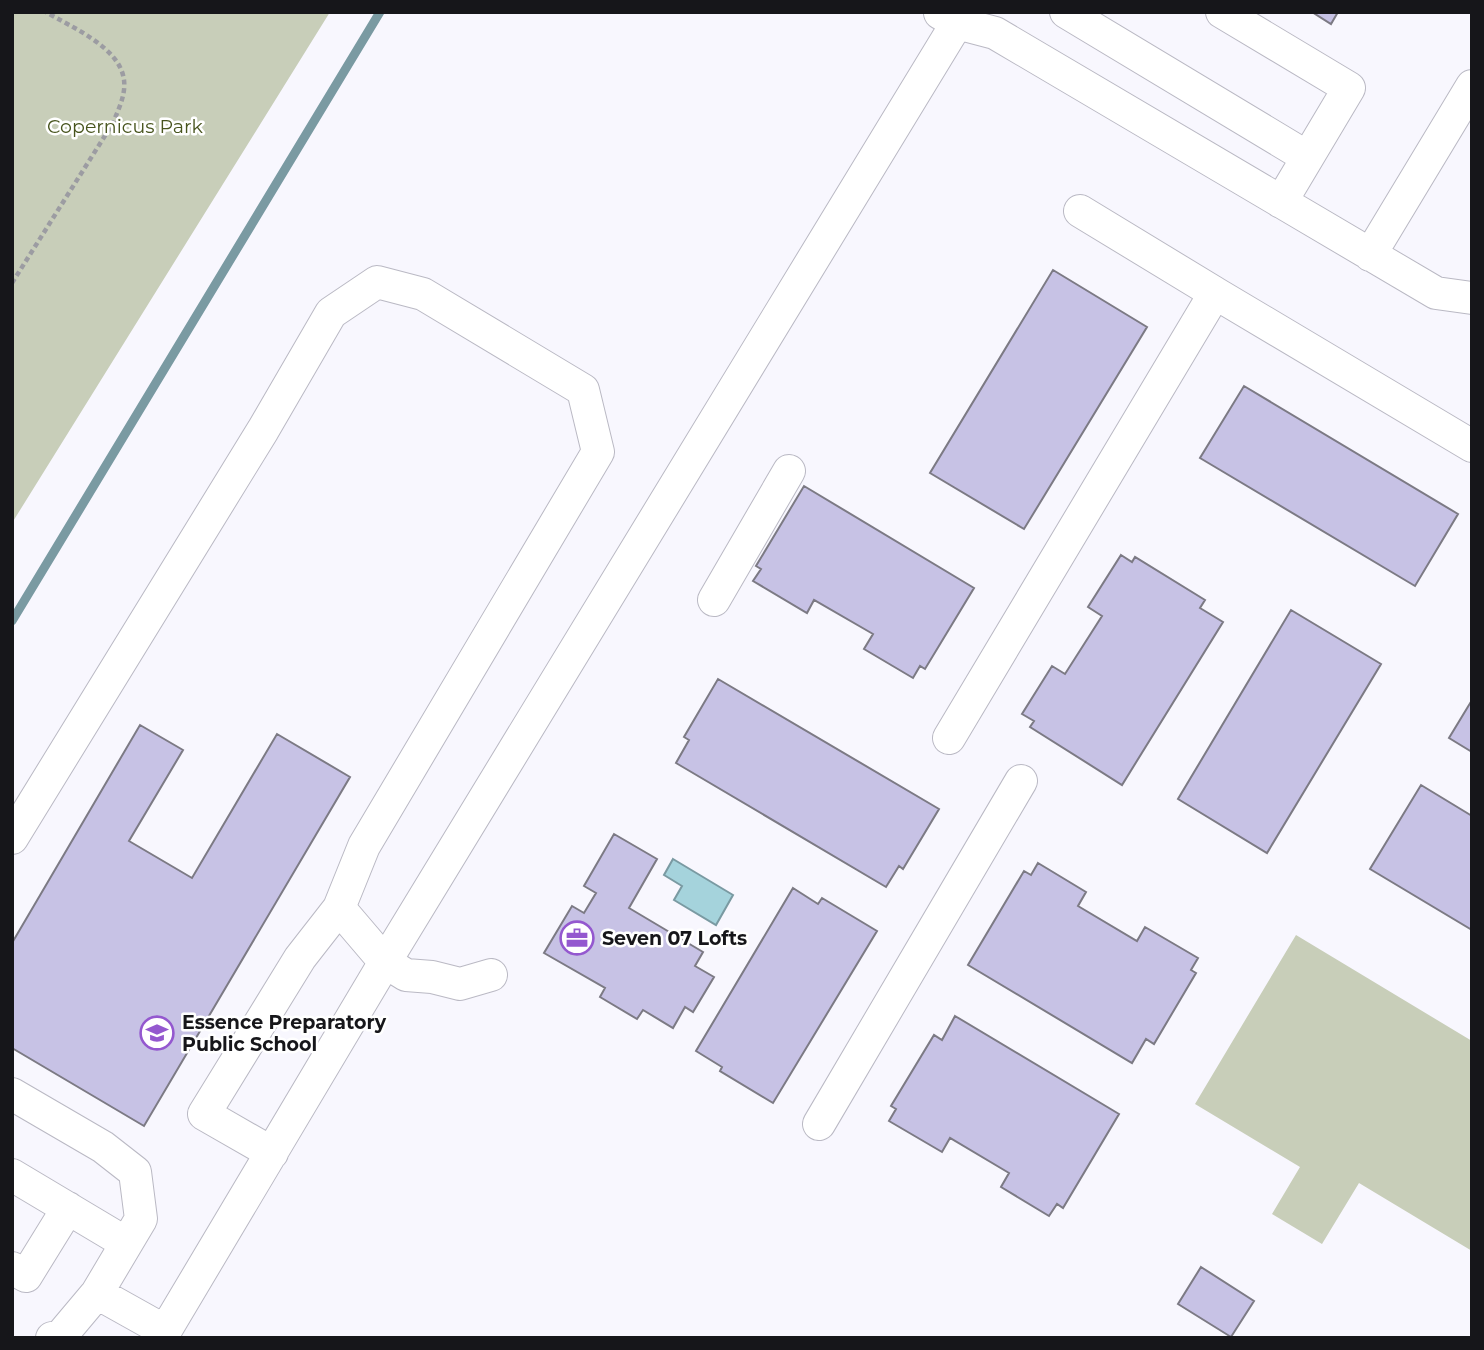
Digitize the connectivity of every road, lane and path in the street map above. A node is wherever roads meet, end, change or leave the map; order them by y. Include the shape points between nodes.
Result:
1 (46, 12) edge
2 (1066, 12) edge
3 (1222, 12) edge
4 (953, 16) edge
5 (1472, 86) edge
6 (1307, 157) junction
7 (1281, 202) junction
8 (1080, 211) dead end
9 (1370, 254) junction
10 (12, 283) edge
11 (1214, 293) junction
12 (1472, 298) edge
13 (1472, 446) edge
14 (789, 471) dead end
15 (715, 600) dead end
16 (949, 738) dead end
17 (1021, 781) dead end
18 (12, 838) edge
19 (339, 908) junction
20 (385, 962) junction
21 (491, 975) dead end
22 (12, 1094) edge
23 (819, 1124) dead end
24 (272, 1153) junction
25 (12, 1175) edge
26 (68, 1208) junction
27 (126, 1243) junction
28 (12, 1268) edge
29 (97, 1293) junction
30 (163, 1334) edge
31 (52, 1338) edge

1 - 10 path via 97,42 116,61 124,80 122,101 113,123
2 - 6 street
3 - 6 street via 1349,88
4 - 7 street via 995,33
4 - 20 street
5 - 9 street
6 - 7 street
7 - 9 street
8 - 11 street
9 - 12 street via 1436,293
11 - 13 street
11 - 16 street
14 - 15 street
17 - 23 street
18 - 19 street via 331,313 377,282 423,294 583,390 598,452 364,846
19 - 20 street
19 - 24 street via 300,958 204,1114
20 - 21 street via 406,975 460,984
20 - 24 street
22 - 27 street via 103,1147 135,1172 141,1219
24 - 30 street
25 - 26 street
26 - 27 street
26 - 28 street via 26,1276
27 - 29 street
29 - 30 street
29 - 31 street via 60,1337

